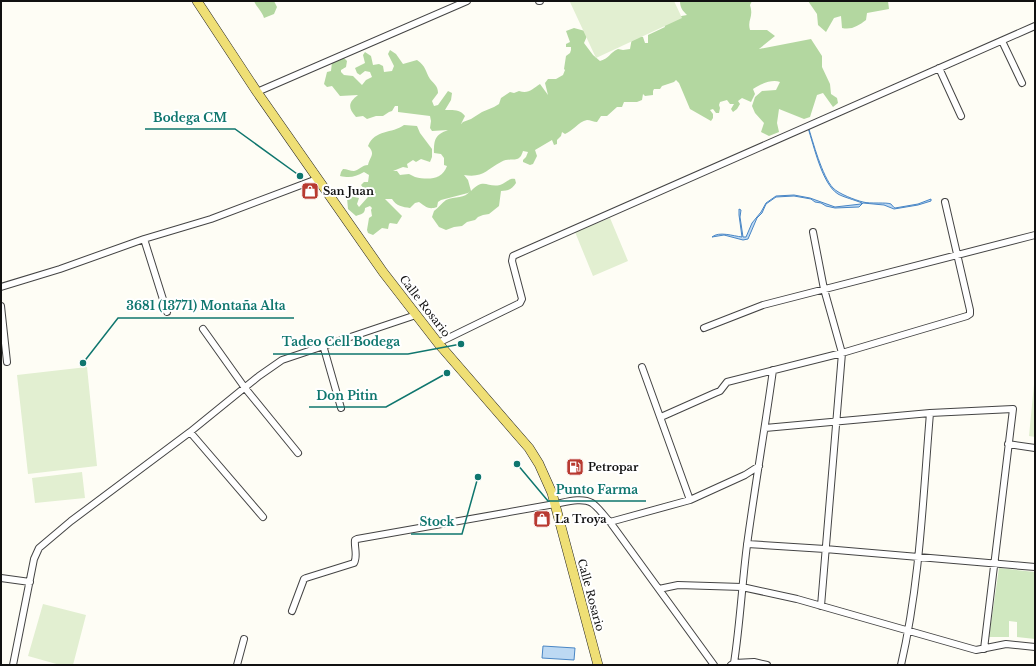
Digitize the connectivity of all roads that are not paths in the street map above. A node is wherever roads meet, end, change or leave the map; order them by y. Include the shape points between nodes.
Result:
1 (196, 1) edge
2 (468, 1) edge
3 (1035, 26) edge
4 (1002, 41) junction
5 (939, 68) junction
6 (1022, 83) dead end
7 (257, 92) junction
8 (961, 116) dead end
9 (317, 179) junction
10 (945, 202) dead end
11 (813, 232) dead end
12 (1035, 235) edge
13 (144, 239) junction
14 (957, 255) junction
15 (1, 288) edge
16 (824, 289) junction
17 (1, 306) edge
18 (167, 312) dead end
19 (416, 315) junction
20 (704, 328) dead end
21 (202, 329) dead end
22 (438, 343) junction
23 (323, 345) junction
24 (842, 353) junction
25 (7, 362) dead end
26 (642, 367) dead end
27 (774, 370) junction
28 (245, 388) junction
29 (341, 408) dead end
30 (930, 413) junction
31 (661, 417) junction
32 (837, 422) junction
33 (765, 428) junction
34 (190, 432) junction
35 (1008, 444) junction
36 (1035, 448) edge
37 (298, 453) dead end
38 (759, 466) junction
39 (745, 475) junction
40 (756, 481) junction
41 (690, 500) junction
42 (555, 504) junction
43 (263, 517) dead end
44 (610, 522) junction
45 (747, 544) junction
46 (826, 549) junction
47 (918, 557) junction
48 (994, 563) junction
49 (1035, 567) edge
50 (1, 578) edge
51 (30, 582) junction
52 (742, 587) junction
53 (659, 589) junction
54 (821, 606) junction
55 (292, 611) dead end
56 (909, 632) junction
57 (244, 639) dead end
58 (1035, 647) edge
59 (984, 649) junction
60 (733, 664) edge
61 (13, 665) edge
62 (237, 665) edge
63 (598, 665) edge
64 (714, 665) edge
65 (767, 665) edge
66 (901, 665) edge

1 - 7 main road, Calle Rosario
2 - 7 street
3 - 4 street
4 - 5 street
4 - 6 street
5 - 8 street
5 - 22 street via 513,256 512,261 522,299 520,303
7 - 9 main road, Calle Rosario
9 - 13 street via 239,209
9 - 19 main road, Calle Rosario
10 - 14 street
11 - 16 street
12 - 14 street
13 - 15 street
13 - 18 street
14 - 16 street
14 - 24 street via 970,314
16 - 20 street via 763,305
16 - 24 street
17 - 25 street
19 - 22 main road, Calle Rosario
19 - 23 street
21 - 28 street
22 - 42 main road, Calle Rosario via 529,448 539,464
23 - 28 street via 282,360
23 - 29 street
24 - 27 street
24 - 32 street
26 - 31 street
27 - 31 street via 727,382 720,391
27 - 33 street
28 - 34 street
28 - 37 street
30 - 32 street
30 - 35 street via 1013,409
30 - 47 street
31 - 41 street
32 - 33 street
32 - 46 street
33 - 38 street
34 - 43 street
34 - 51 street via 46,541 36,552
35 - 36 street
35 - 48 street
38 - 39 street
38 - 40 street
39 - 40 street via 750,474
39 - 41 street
40 - 45 street
41 - 44 street
42 - 44 street via 578,500 592,503
42 - 55 street via 357,539 354,563 304,579
42 - 63 main road, Calle Rosario
44 - 53 street
45 - 46 street
45 - 52 street
46 - 47 street
46 - 54 street
47 - 48 street
47 - 56 street
48 - 49 street
48 - 59 street
50 - 51 street
51 - 61 street
52 - 53 street via 678,585
52 - 54 street
52 - 60 street
53 - 64 street
54 - 56 street
56 - 59 street via 970,649
56 - 66 street
57 - 62 street
58 - 59 street via 1006,644
60 - 65 street via 754,662

